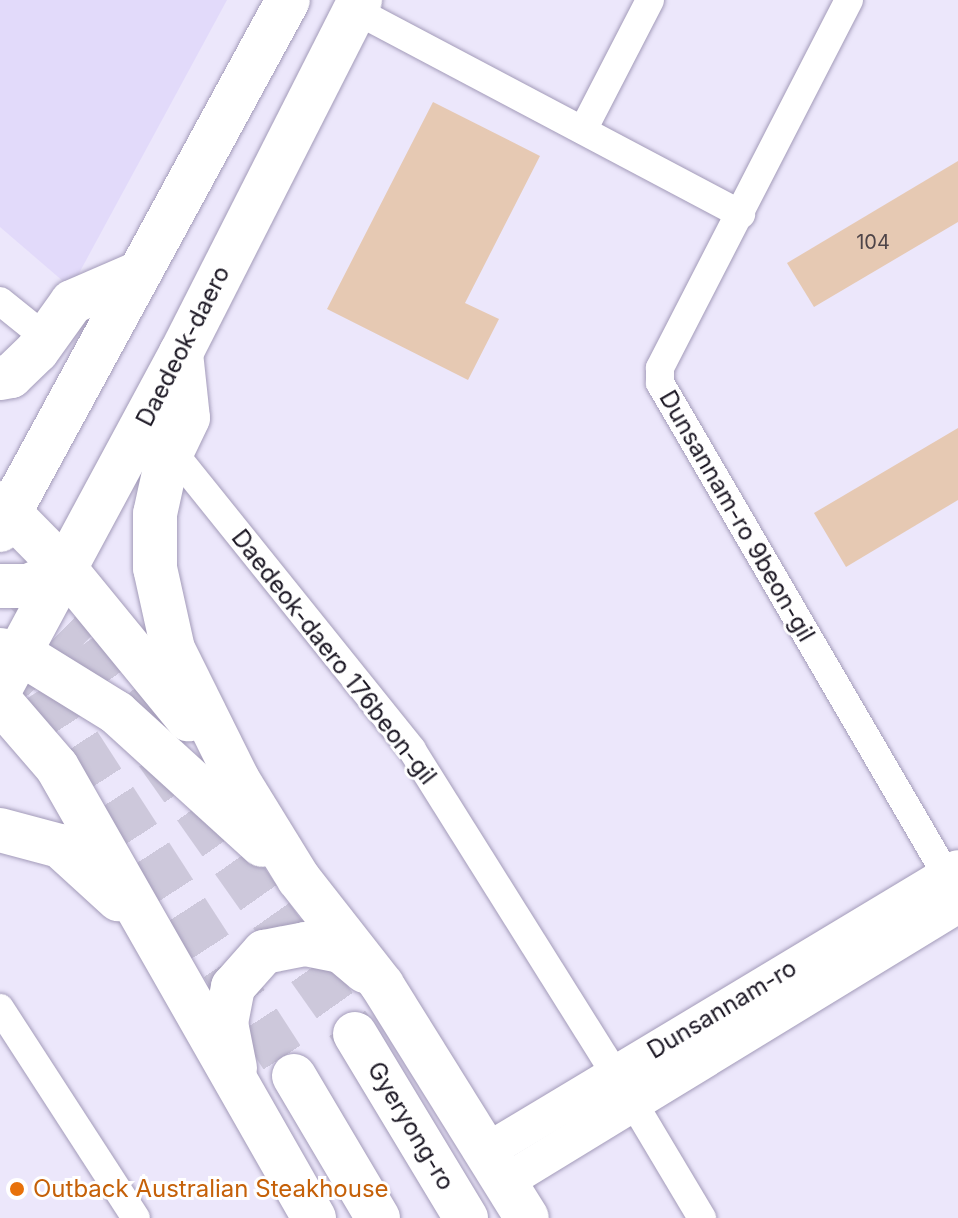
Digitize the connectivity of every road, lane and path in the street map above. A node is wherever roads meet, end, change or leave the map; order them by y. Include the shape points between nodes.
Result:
1 (288, 0) edge
2 (650, 0) edge
3 (849, 0) edge
4 (357, 5) edge
5 (583, 130) junction
6 (741, 214) junction
7 (139, 273) junction
8 (0, 301) edge
9 (46, 338) junction
10 (181, 353) junction
11 (0, 378) edge
12 (172, 451) junction
13 (3, 514) edge
14 (66, 570) junction
15 (0, 586) edge
16 (7, 664) edge
17 (0, 701) edge
18 (238, 780) junction
19 (0, 830) edge
20 (299, 879) junction
21 (955, 886) edge
22 (149, 928) junction
23 (382, 985) junction
24 (0, 1008) edge
25 (355, 1034) tunnel mouth
26 (615, 1073) junction
27 (294, 1076) tunnel mouth
28 (240, 1096) junction
29 (634, 1104) junction
30 (506, 1184) edge
31 (136, 1218) edge
32 (314, 1218) edge
33 (378, 1218) edge
34 (466, 1218) edge
35 (702, 1218) edge

1 - 7 main road
2 - 5 street
3 - 6 street, Dunsannam-ro 9beon-gil
4 - 5 street
4 - 10 main road, Daedeok-daero
5 - 6 street
6 - 21 street, Dunsannam-ro 9beon-gil via 660,368 660,383
7 - 9 main road via 72,302
7 - 13 main road
8 - 9 street
9 - 11 main road via 11,376
10 - 12 main road via 188,418
10 - 14 main road, Daedeok-daero
12 - 18 main road via 155,514 155,568 164,617 173,649
12 - 26 street, Daedeok-daero 176beon-gil via 412,750
13 - 14 main road
14 - 15 main road via 28,586
14 - 16 main road, Daedeok-daero
14 - 18 main road
16 - 20 main road via 117,713
17 - 22 main road via 57,767
18 - 20 main road
19 - 22 main road via 60,846
20 - 23 main road
21 - 26 street, Dunsannam-ro
21 - 29 street, Dunsannam-ro
22 - 28 main road
23 - 28 main road via 341,951 305,944 264,952 233,987 226,1023
23 - 30 main road
24 - 31 street
25 - 34 main road, Gyeryong-ro
26 - 30 street, Dunsannam-ro
27 - 33 main road
28 - 32 main road
29 - 30 street, Dunsannam-ro
29 - 35 street

